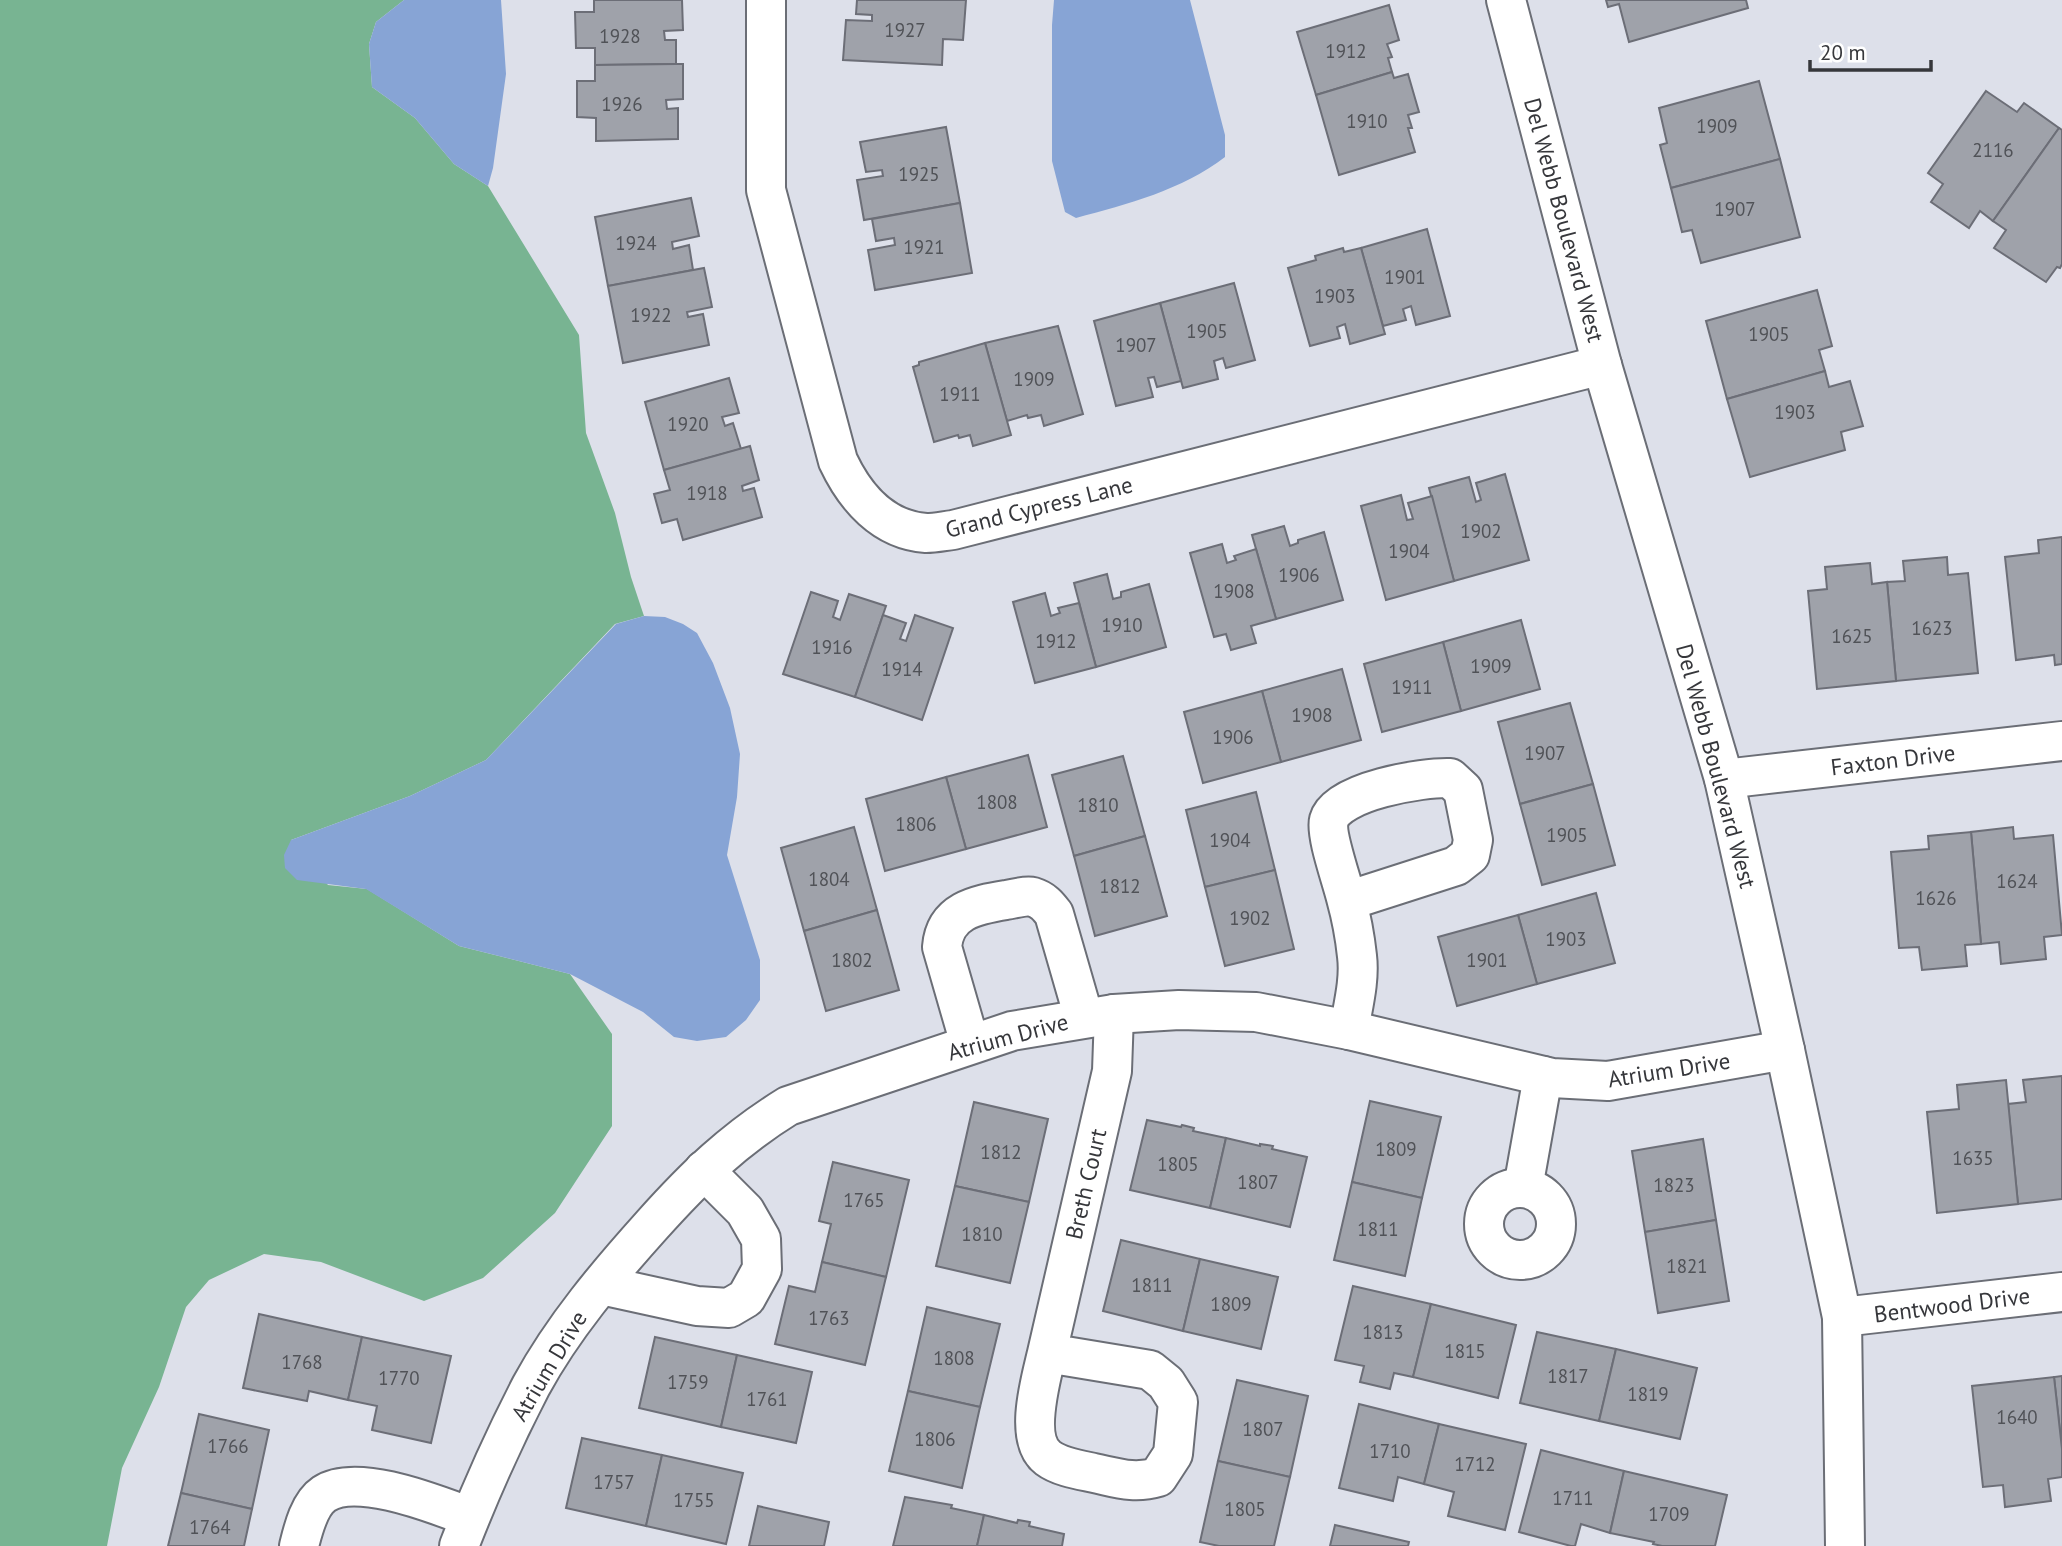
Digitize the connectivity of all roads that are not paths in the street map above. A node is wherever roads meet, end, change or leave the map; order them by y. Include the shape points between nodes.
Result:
1 (766, 0) edge
2 (1506, 0) edge
3 (1602, 365) junction
4 (2062, 741) edge
5 (1724, 779) junction
6 (1348, 901) dead end
7 (1099, 1016) junction
8 (1349, 1030) junction
9 (970, 1044) junction
10 (1785, 1050) junction
11 (1543, 1076) junction
12 (704, 1170) junction
13 (1523, 1188) dead end
14 (601, 1285) junction
15 (2062, 1292) edge
16 (1842, 1317) junction
17 (1047, 1353) dead end
18 (465, 1532) edge
19 (299, 1546) edge
20 (1845, 1546) edge

1 - 3 street, Grand Cypress Lane via 766,190 838,461 864,503 904,529 927,533 953,530
2 - 3 street, Del Webb Boulevard West
3 - 5 street, Del Webb Boulevard West
4 - 5 street, Faxton Drive
5 - 10 street, Del Webb Boulevard West
6 - 8 street via 1358,958
7 - 8 street, Atrium Drive via 1179,1010 1256,1012
7 - 9 street, Atrium Drive via 1012,1031
7 - 9 street, Breth Court via 1054,914 1044,902 1030,896 993,902 964,911 943,933 942,947
7 - 17 street, Breth Court via 1112,1071
8 - 11 street, Atrium Drive
9 - 12 street, Atrium Drive via 788,1106
10 - 11 street, Atrium Drive via 1608,1081
10 - 16 street, Del Webb Boulevard West
11 - 13 street
12 - 14 street, Atrium Drive
12 - 14 street via 745,1211 761,1239 762,1269 746,1298 729,1308 697,1306
14 - 18 street, Atrium Drive via 532,1384
15 - 16 street, Bentwood Drive
16 - 20 street, Del Webb Boulevard West
18 - 19 street via 412,1495 344,1488 324,1494 307,1516

